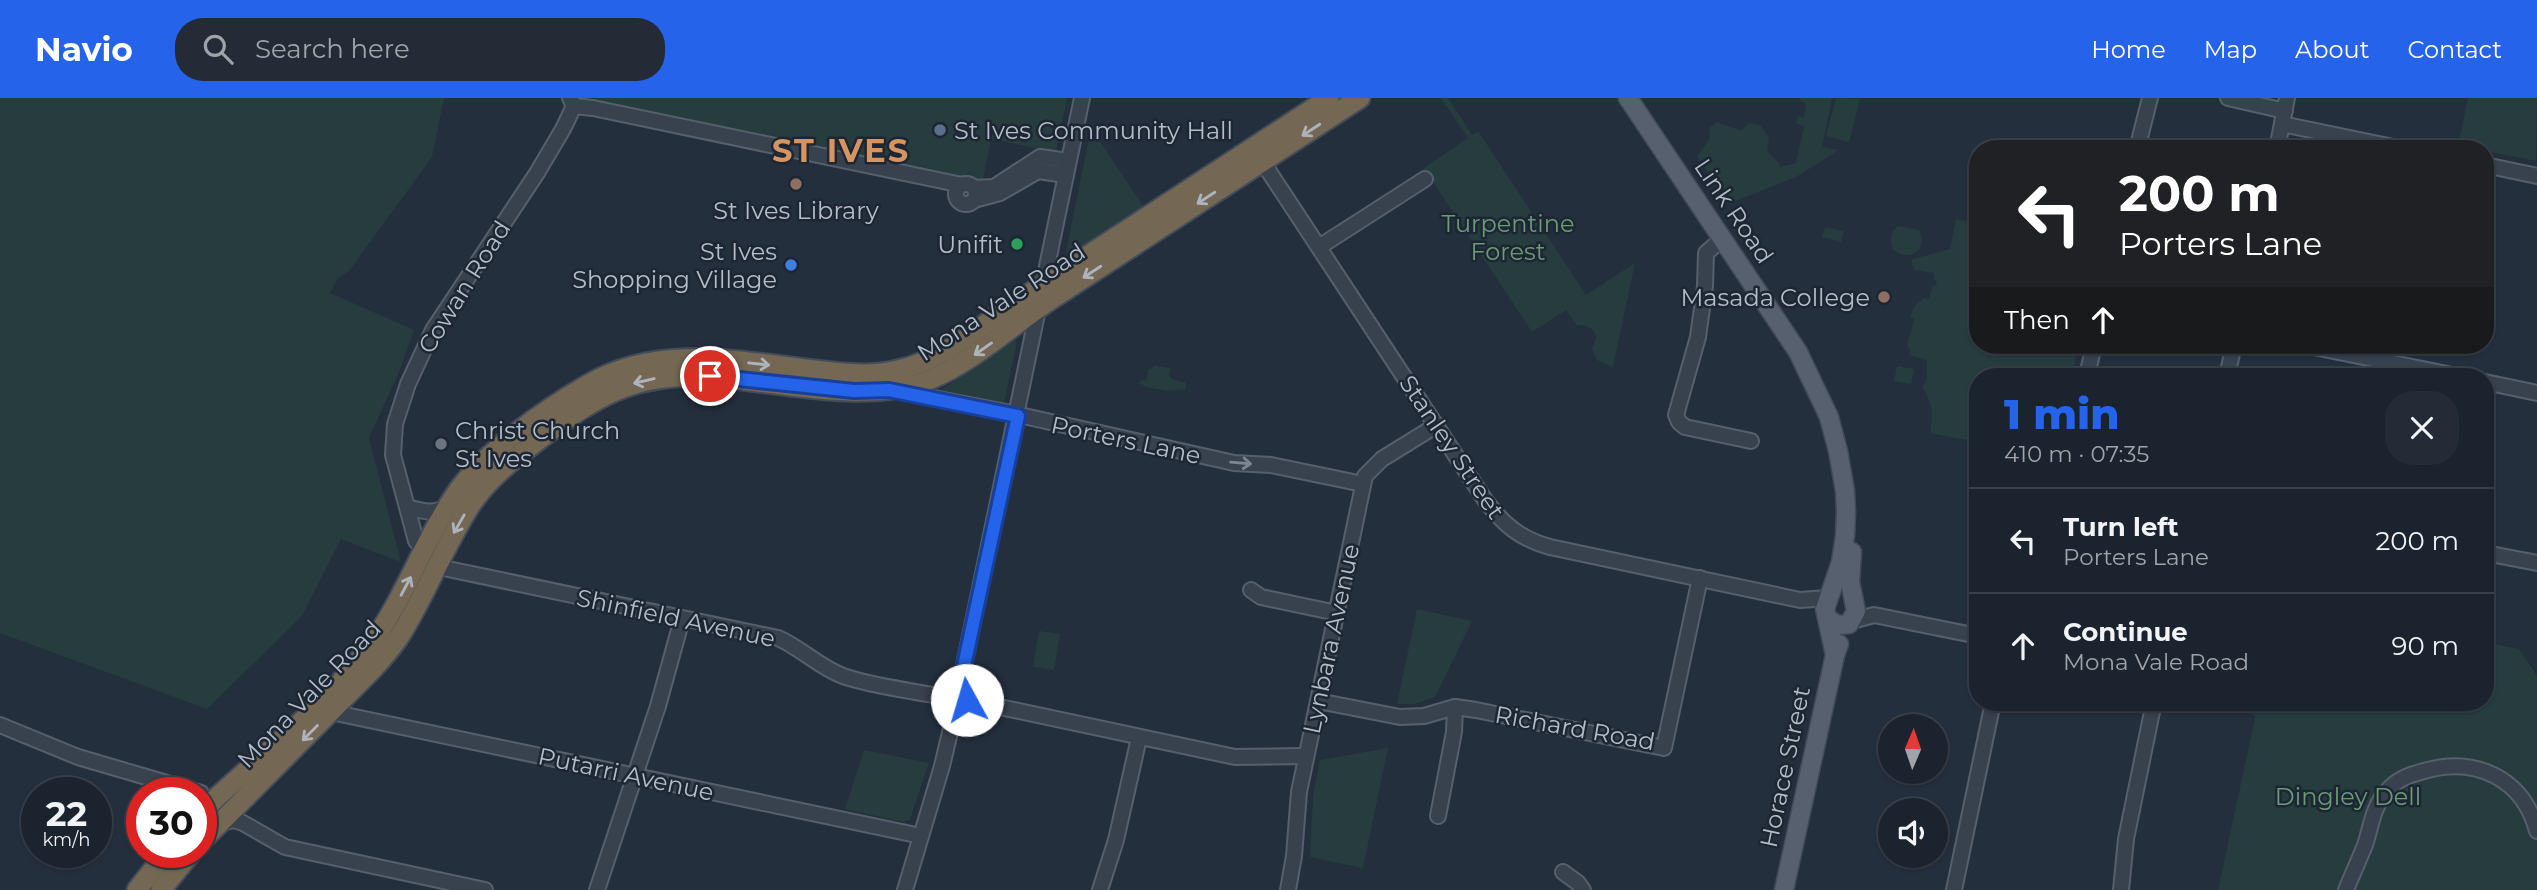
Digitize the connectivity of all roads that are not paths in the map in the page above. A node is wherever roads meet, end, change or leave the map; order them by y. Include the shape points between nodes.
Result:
1 (1082, 98) edge
2 (1329, 98) edge
3 (1360, 98) edge
4 (1629, 98) edge
5 (1643, 98) edge
6 (2150, 98) edge
7 (2228, 98) edge
8 (572, 102) edge
9 (2285, 111) edge
10 (2139, 140) edge
11 (2279, 140) edge
12 (2375, 140) edge
13 (1258, 155) junction
14 (2494, 167) edge
15 (1067, 168) junction
16 (2537, 176) edge
17 (1425, 179) dead end
18 (1722, 239) junction
19 (1319, 247) junction
20 (1042, 287) junction
21 (1037, 308) junction
22 (2348, 354) edge
23 (2418, 368) edge
24 (2494, 384) edge
25 (889, 390) junction
26 (2537, 393) edge
27 (1018, 416) junction
28 (1437, 425) junction
29 (1751, 441) dead end
30 (1363, 484) junction
31 (448, 506) junction
32 (407, 507) junction
33 (432, 555) junction
34 (2494, 555) edge
35 (2537, 563) edge
36 (1700, 578) junction
37 (1251, 590) dead end
38 (1855, 599) junction
39 (1828, 606) junction
40 (1337, 613) junction
41 (1874, 615) junction
42 (682, 619) junction
43 (1850, 622) junction
44 (1969, 634) edge
45 (1835, 655) junction
46 (958, 698) junction
47 (1318, 701) junction
48 (1455, 708) junction
49 (1991, 711) edge
50 (2152, 711) edge
51 (331, 712) junction
52 (0, 725) edge
53 (1139, 737) junction
54 (1306, 756) junction
55 (635, 776) junction
56 (145, 777) edge
57 (217, 786) edge
58 (217, 802) edge
59 (231, 812) junction
60 (1437, 816) dead end
61 (217, 826) edge
62 (251, 826) junction
63 (2537, 831) edge
64 (921, 836) junction
65 (154, 868) edge
66 (178, 868) edge
67 (1563, 872) dead end
68 (137, 890) edge
69 (161, 890) edge
70 (485, 890) edge
71 (597, 890) edge
72 (905, 890) edge
73 (1100, 890) edge
74 (1288, 890) edge
75 (1583, 890) edge
76 (1784, 890) edge
77 (1954, 890) edge
78 (2121, 890) edge
79 (2346, 890) edge

1 - 15 street
2 - 13 highway, Mona Vale Road
3 -> 13 highway, Mona Vale Road
4 - 18 main road, Link Road
5 - 38 main road, Link Road via 1796,330 1829,396 1853,490 1856,528 1850,582
6 - 10 street
7 - 9 street
8 - 15 street via 963,190 1000,192 1038,171
8 - 32 street, Cowan Road via 563,129 433,330 408,384 395,424 393,455
9 - 11 street
9 - 12 street
13 - 19 street, Stanley Street
13 - 20 highway, Mona Vale Road
13 -> 21 highway, Mona Vale Road
14 - 16 street
15 - 20 street
17 - 19 street
18 - 29 street via 1706,253 1698,337 1676,415 1685,426
18 - 39 main road, Link Road via 1798,352 1829,417 1846,512 1843,549
19 - 28 street, Stanley Street
20 - 21 street
31 -> 20 highway, Mona Vale Road via 499,449 566,398 615,371 656,360 688,358 853,374 897,371 942,354
21 -> 25 highway, Mona Vale Road via 950,370
21 - 27 street
22 - 23 street
24 - 26 street
25 - 27 street, Porters Lane
25 -> 33 highway, Mona Vale Road via 854,391 693,375 654,378 617,389 555,427 494,476
27 -> 30 street, Porters Lane via 1231,463 1271,465
27 - 46 street
28 - 30 street, Lynbara Avenue via 1376,464
28 - 36 street, Stanley Street via 1496,514 1524,538
30 - 40 street, Lynbara Avenue
31 - 32 street via 440,512
31 - 33 highway, Mona Vale Road
32 - 33 street, Cowan Road via 416,541
33 - 42 street, Shinfield Avenue via 448,569
33 - 51 highway, Mona Vale Road via 404,629
57 -> 33 highway, Mona Vale Road via 316,707 365,653
34 - 35 street
36 - 39 street, Stanley Street
36 - 48 street, Richard Road via 1664,748
37 - 40 street via 1261,597
38 - 39 main road via 1843,592
38 - 41 street
38 - 43 main road via 1856,611
39 - 43 main road via 1838,625
39 - 45 main road, Horace Street
40 - 47 street, Lynbara Avenue
41 - 43 street
41 - 44 street
42 - 46 street, Shinfield Avenue via 778,638 844,676
42 - 55 street
43 - 45 main road, Horace Street
45 - 76 main road, Horace Street
46 - 53 street, Shinfield Avenue
46 - 64 street
47 - 48 street, Richard Road via 1400,718
47 - 54 street, Lynbara Avenue
48 - 60 street
49 - 77 street
50 - 78 street via 2126,839
51 - 55 street, Putarri Avenue
51 -> 59 highway, Mona Vale Road
52 - 56 street via 78,757
53 - 54 street, Shinfield Avenue via 1235,757
53 - 73 street
54 - 74 street, Lynbara Avenue
55 - 64 street, Putarri Avenue
55 - 71 street
58 - 59 street
59 - 61 highway, Mona Vale Road
59 - 62 street
59 - 62 street via 234,820
62 - 70 street via 285,847
63 - 79 street via 2521,794 2493,774 2439,766 2402,777 2377,804
64 - 72 street
65 - 68 highway
66 - 69 highway
67 - 75 street

